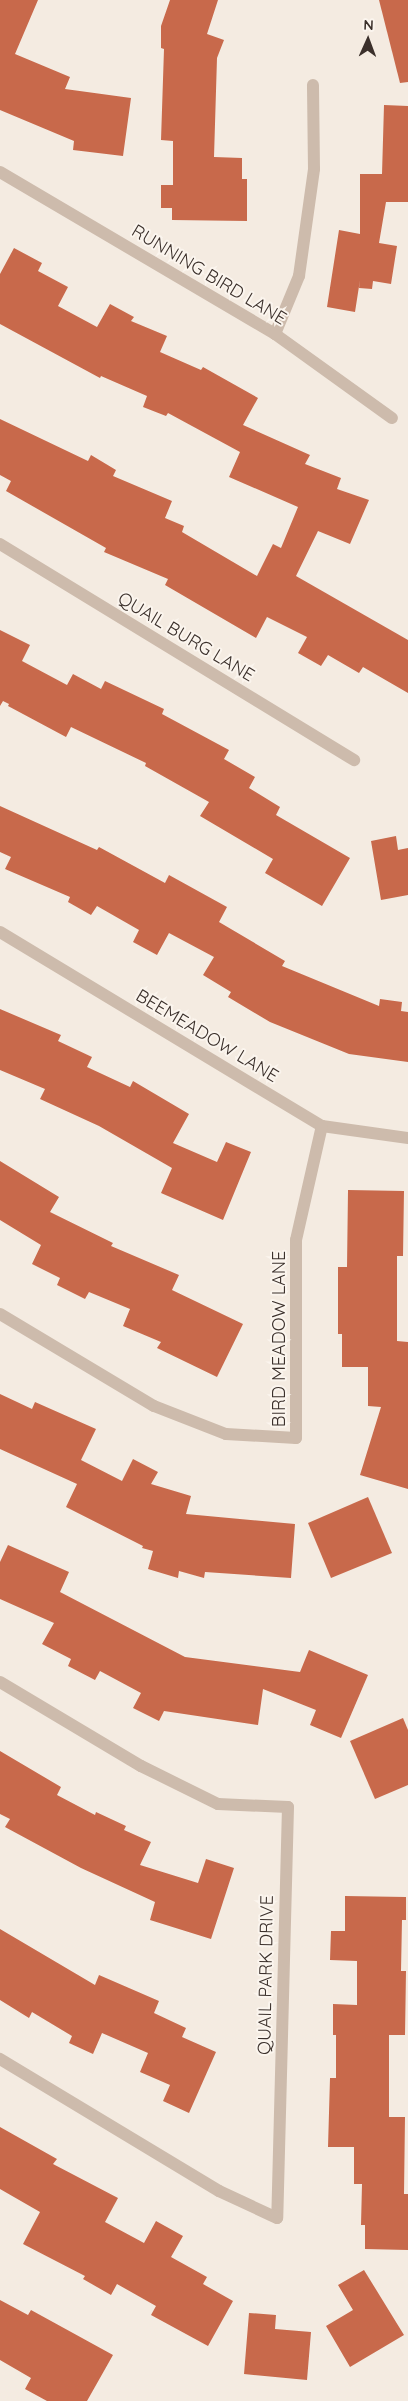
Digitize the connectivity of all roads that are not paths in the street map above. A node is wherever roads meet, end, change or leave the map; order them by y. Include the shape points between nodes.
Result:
1 (313, 85) dead end
2 (0, 172) edge
3 (275, 334) junction
4 (392, 418) dead end
5 (0, 544) edge
6 (354, 760) dead end
7 (0, 932) edge
8 (322, 1126) junction
9 (408, 1138) edge
10 (0, 1314) edge
11 (0, 1682) edge
12 (0, 2059) edge

1 - 3 street via 314,169 299,276
2 - 3 street, RUNNING BIRD LANE
3 - 4 street, RUNNING BIRD LANE
5 - 6 street, QUAIL BURG LANE
7 - 8 street, BEEMEADOW LANE
8 - 9 street, BEEMEADOW LANE
8 - 10 street, BIRD MEADOW LANE via 296,1240 296,1438 226,1434 154,1406
11 - 12 street, QUAIL PARK DRIVE via 141,1766 218,1804 288,1807 278,2218 219,2191

